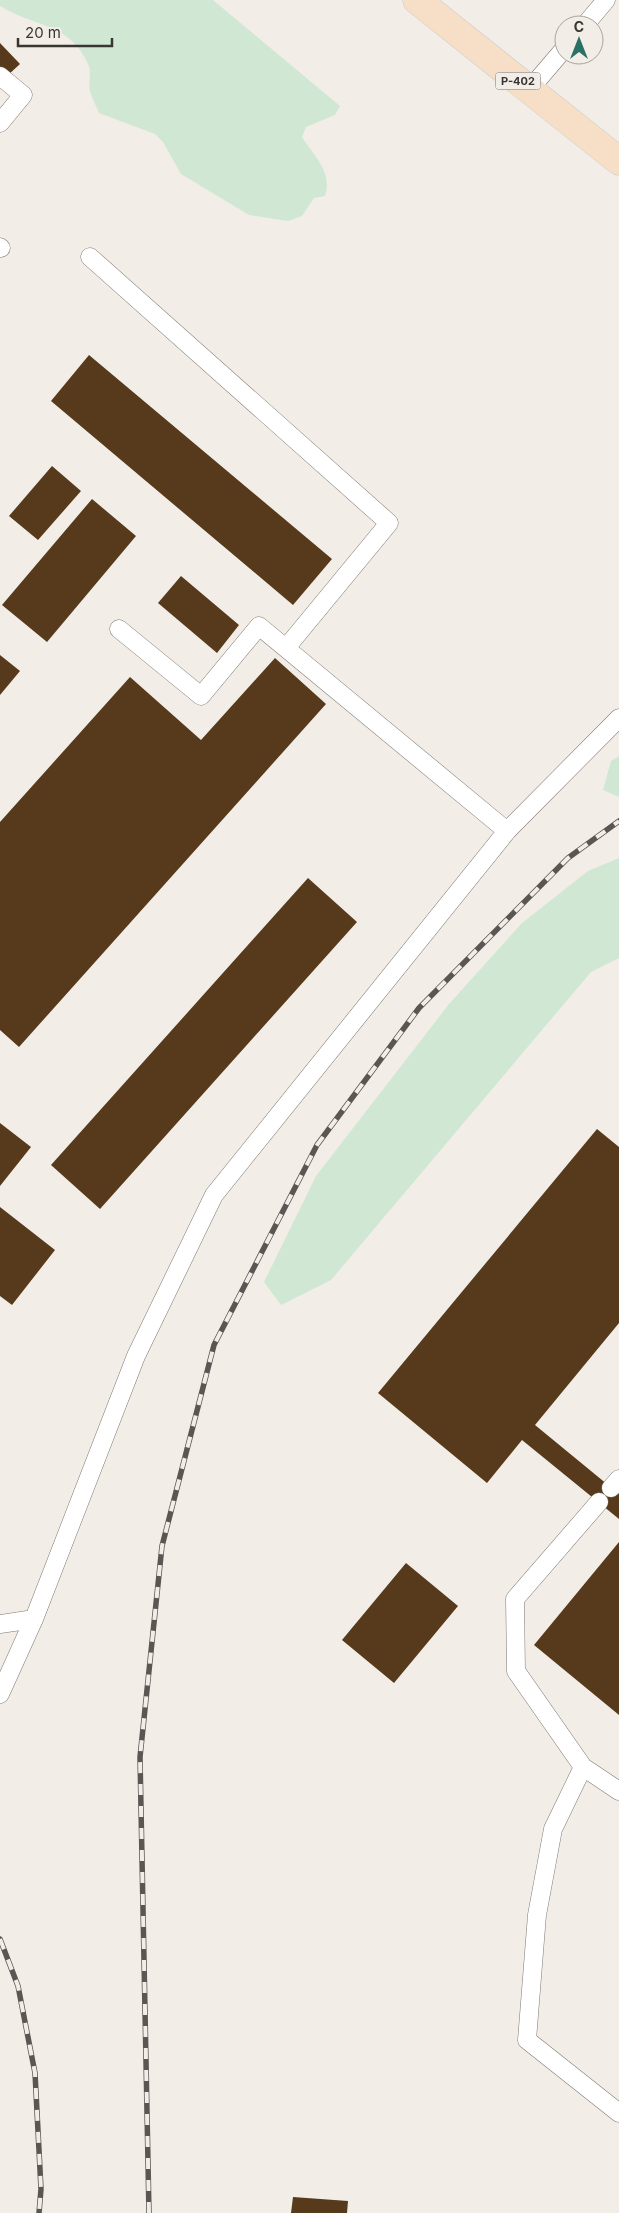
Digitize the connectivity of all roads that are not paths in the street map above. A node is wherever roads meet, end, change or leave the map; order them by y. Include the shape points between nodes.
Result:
1 (417, 0) edge
2 (606, 0) edge
3 (593, 15) edge
4 (554, 61) edge
5 (0, 76) edge
6 (529, 90) junction
7 (0, 123) edge
8 (619, 162) edge
9 (90, 257) dead end
10 (119, 628) dead end
11 (286, 648) junction
12 (619, 718) edge
13 (507, 831) junction
14 (599, 1502) dead end
15 (34, 1619) junction
16 (0, 1624) edge
17 (0, 1694) edge
18 (583, 1767) junction
19 (619, 1791) edge
20 (619, 2113) edge

1 - 6 main road, Р-402
2 - 3 lane
4 - 6 lane
5 - 7 lane via 23,96
6 - 8 main road, Р-402
9 - 11 lane via 389,523
10 - 11 lane via 201,696 259,626
11 - 13 lane
12 - 13 lane
13 - 15 lane via 214,1196 136,1356
14 - 18 lane via 515,1599 516,1671
15 - 16 lane
15 - 17 lane
18 - 19 lane
18 - 20 lane via 553,1829 537,1915 527,2040

